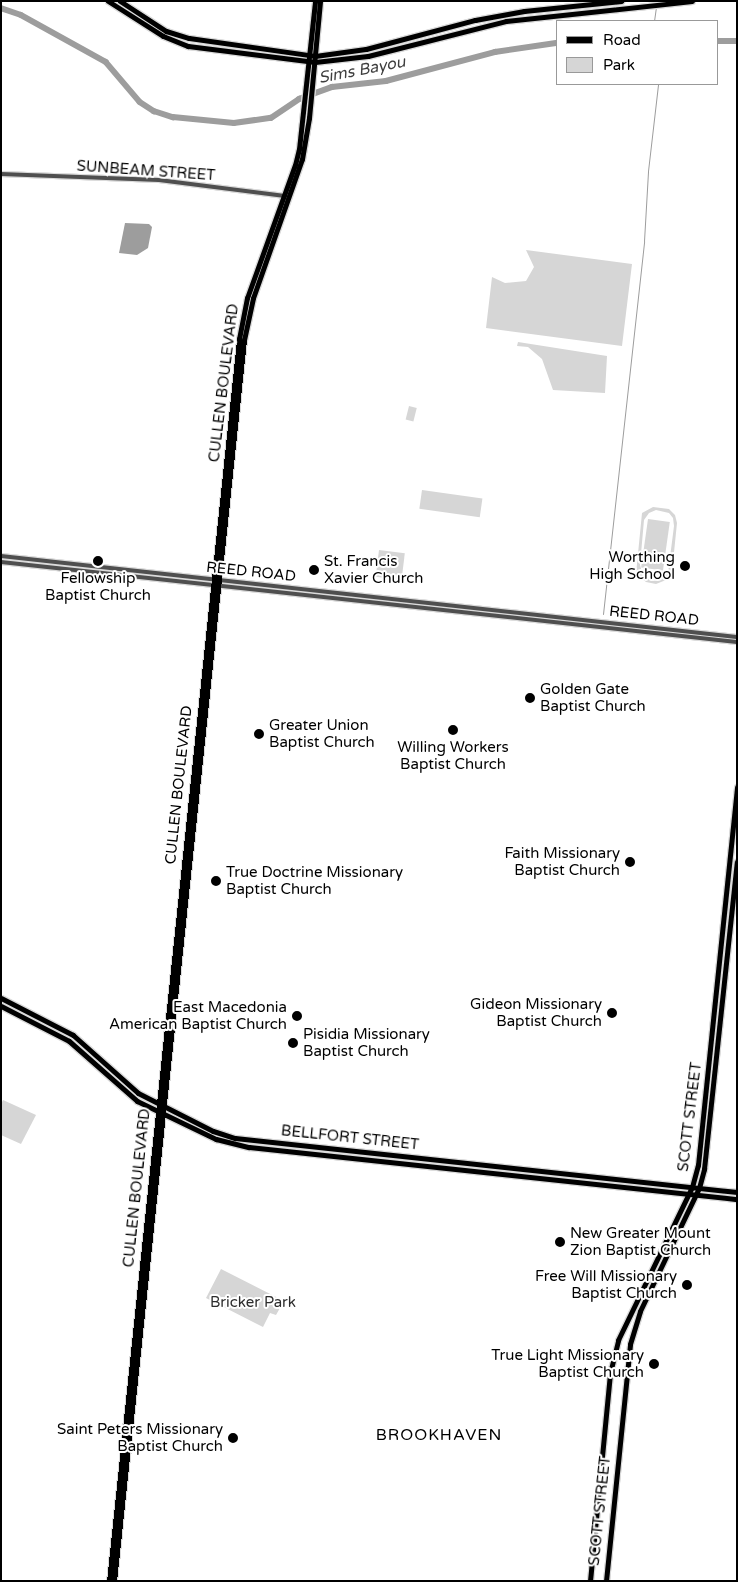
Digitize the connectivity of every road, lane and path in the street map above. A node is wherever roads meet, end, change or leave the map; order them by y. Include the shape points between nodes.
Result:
1 (108, 1) edge
2 (120, 1) edge
3 (314, 1) edge
4 (320, 1) edge
5 (621, 1) edge
6 (692, 1) edge
7 (678, 2) edge
8 (524, 11) junction
9 (526, 18) junction
10 (216, 43) junction
11 (366, 49) junction
12 (214, 51) junction
13 (368, 56) junction
14 (312, 59) junction
15 (1, 174) edge
16 (287, 196) junction
17 (276, 227) junction
18 (263, 255) junction
19 (262, 273) junction
20 (238, 376) junction
21 (1, 556) edge
22 (34, 560) junction
23 (1, 562) edge
24 (33, 565) junction
25 (166, 577) junction
26 (216, 582) junction
27 (266, 588) junction
28 (308, 590) junction
29 (308, 595) junction
30 (390, 599) junction
31 (423, 602) junction
32 (389, 604) junction
33 (422, 608) junction
34 (456, 609) junction
35 (709, 636) junction
36 (737, 637) edge
37 (737, 642) edge
38 (737, 787) edge
39 (737, 862) edge
40 (1, 998) edge
41 (1, 1006) edge
42 (20, 1007) junction
43 (18, 1014) junction
44 (59, 1026) junction
45 (56, 1033) junction
46 (118, 1077) junction
47 (113, 1082) junction
48 (161, 1105) junction
49 (159, 1114) junction
50 (276, 1143) junction
51 (275, 1150) junction
52 (470, 1163) junction
53 (469, 1170) junction
54 (567, 1174) junction
55 (566, 1181) junction
56 (639, 1181) junction
57 (692, 1187) junction
58 (638, 1188) junction
59 (699, 1188) junction
60 (737, 1192) edge
61 (688, 1194) junction
62 (696, 1194) junction
63 (737, 1199) edge
64 (115, 1547) junction
65 (108, 1581) edge
66 (114, 1581) edge
67 (590, 1581) edge
68 (606, 1581) edge

1 - 12 main road via 171,40
2 - 10 main road via 166,31
3 - 14 main road, CULLEN BOULEVARD
4 - 14 main road, CULLEN BOULEVARD
5 - 8 main road
6 - 7 main road
7 - 9 main road
8 - 9 main road
8 - 11 main road via 475,20
9 - 13 main road via 473,28
10 - 12 main road
10 - 14 main road
11 - 13 main road
11 - 14 main road
12 - 14 main road
13 - 14 main road
14 - 16 main road, CULLEN BOULEVARD via 302,159
15 - 16 street, SUNBEAM STREET via 159,180
16 - 17 main road, CULLEN BOULEVARD
17 - 18 main road, CULLEN BOULEVARD
17 - 19 main road, CULLEN BOULEVARD
18 - 19 main road
18 - 20 main road, CULLEN BOULEVARD via 243,315
19 - 20 main road, CULLEN BOULEVARD via 247,321
20 - 26 main road, CULLEN BOULEVARD
21 - 22 street, REED ROAD
22 - 24 street
22 - 25 street, REED ROAD
23 - 24 street, REED ROAD
24 - 25 street, REED ROAD
25 - 26 street, REED ROAD
26 - 27 street, REED ROAD
26 - 48 main road, CULLEN BOULEVARD
27 - 28 street, REED ROAD
27 - 29 street, REED ROAD
28 - 29 street
28 - 30 street, REED ROAD
29 - 32 street, REED ROAD
30 - 31 street, REED ROAD
30 - 32 street
31 - 33 street
31 - 34 street, REED ROAD
32 - 33 street, REED ROAD
33 - 34 street, REED ROAD
34 - 35 street, REED ROAD
35 - 36 street, REED ROAD
35 - 37 street, REED ROAD
38 - 57 main road, SCOTT STREET via 698,1165
39 - 59 main road, SCOTT STREET via 706,1162
40 - 42 main road, BELLFORT STREET
41 - 43 main road, BELLFORT STREET
42 - 43 main road
42 - 44 main road, BELLFORT STREET
43 - 45 main road, BELLFORT STREET
44 - 45 main road
44 - 46 main road, BELLFORT STREET via 84,1043
45 - 47 main road, BELLFORT STREET via 78,1048
46 - 47 main road
46 - 48 main road, BELLFORT STREET
47 - 49 main road, BELLFORT STREET
48 - 49 main road, CULLEN BOULEVARD
48 - 50 main road, BELLFORT STREET via 213,1131 235,1138
49 - 51 main road, BELLFORT STREET via 216,1139
49 - 64 main road, CULLEN BOULEVARD
50 - 51 main road
50 - 52 main road, BELLFORT STREET
51 - 53 main road, BELLFORT STREET
52 - 53 main road
52 - 54 main road, BELLFORT STREET
53 - 55 main road, BELLFORT STREET
54 - 55 main road
54 - 56 main road, BELLFORT STREET
55 - 58 main road, BELLFORT STREET
56 - 57 main road, BELLFORT STREET
56 - 58 main road
57 - 59 main road, BELLFORT STREET
57 - 61 main road, SCOTT STREET
58 - 61 main road, BELLFORT STREET
59 - 60 main road, BELLFORT STREET
59 - 62 main road, SCOTT STREET
61 - 62 main road, BELLFORT STREET
61 - 67 main road, SCOTT STREET via 618,1340 610,1373
62 - 63 main road, BELLFORT STREET
62 - 68 main road, SCOTT STREET via 640,1312 630,1344
64 - 65 main road, CULLEN BOULEVARD
64 - 66 main road, CULLEN BOULEVARD

